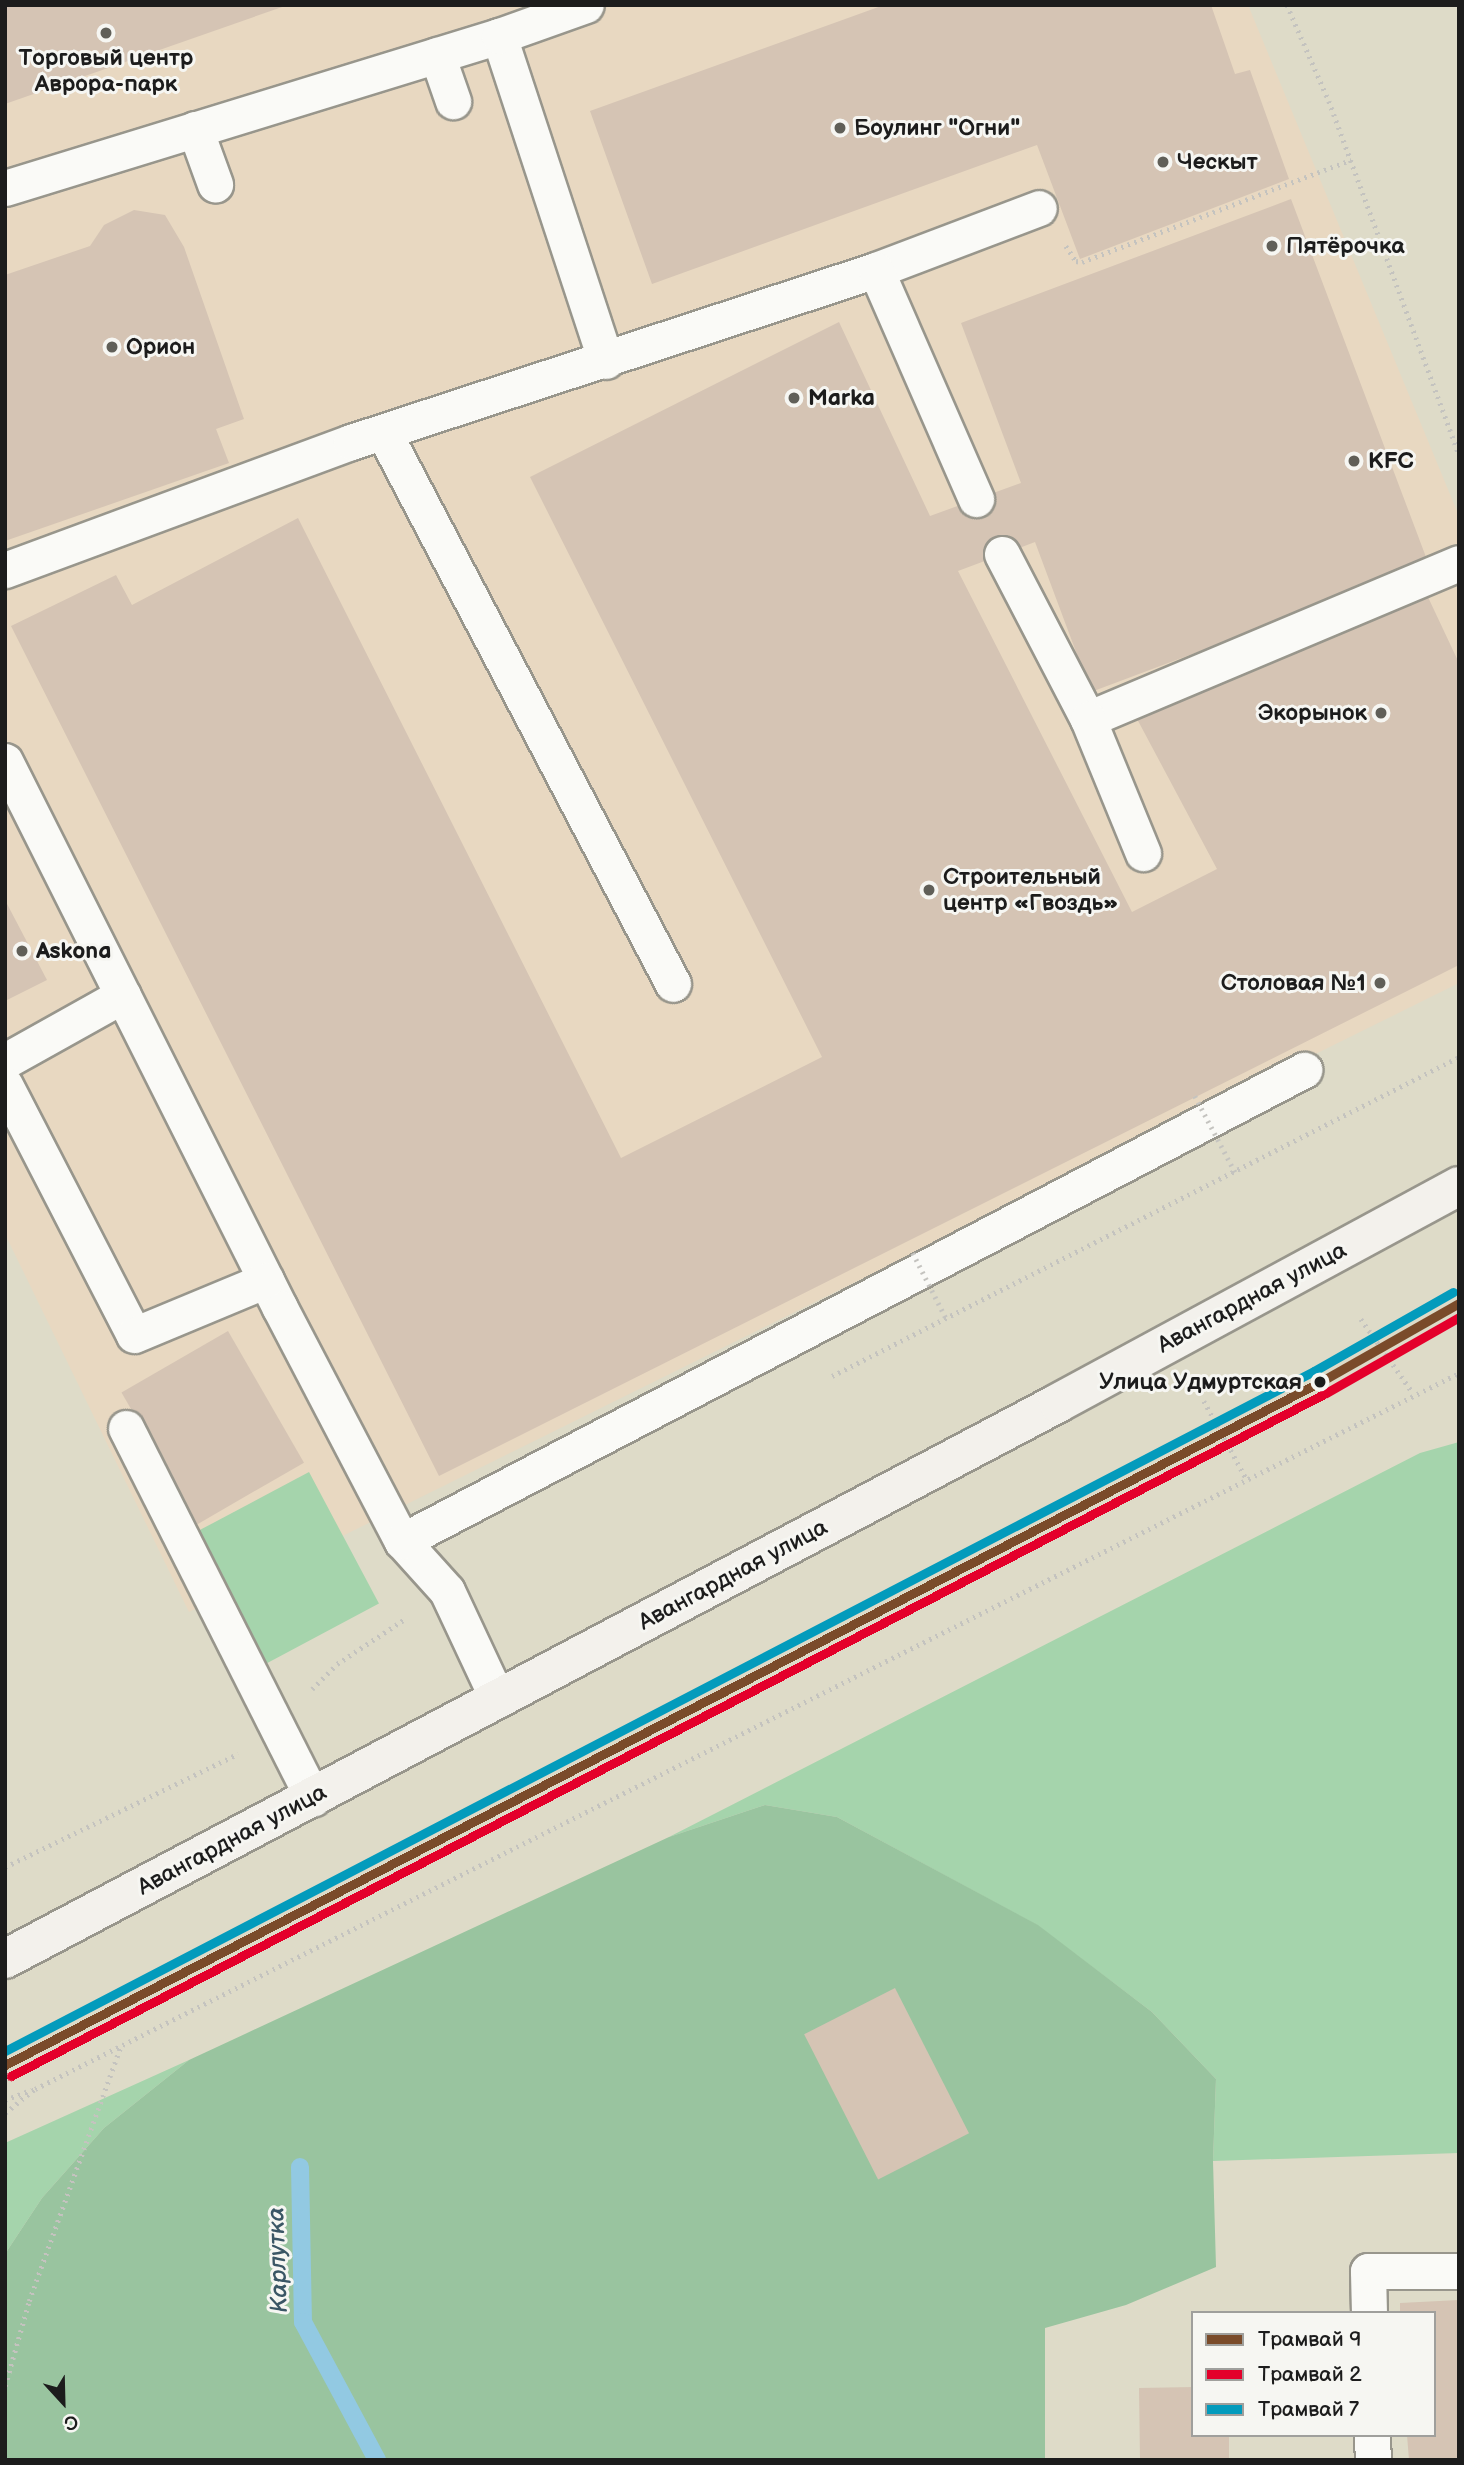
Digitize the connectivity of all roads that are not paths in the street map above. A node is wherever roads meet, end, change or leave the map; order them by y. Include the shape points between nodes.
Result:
1 (586, 5) edge
2 (499, 36) junction
3 (437, 55) junction
4 (453, 101) dead end
5 (194, 130) junction
6 (215, 184) dead end
7 (5, 188) edge
8 (1039, 208) road end
9 (876, 270) junction
10 (606, 360) junction
11 (384, 433) junction
12 (976, 499) dead end
13 (1002, 554) dead end
14 (1459, 563) edge
15 (5, 570) edge
16 (1088, 719) junction
17 (5, 761) edge
18 (1143, 853) dead end
19 (673, 984) dead end
20 (123, 995) junction
21 (5, 1061) edge
22 (1304, 1070) dead end
23 (5, 1085) edge
24 (1459, 1186) edge
25 (266, 1280) junction
26 (126, 1428) dead end
27 (402, 1541) junction
28 (498, 1700) junction
29 (313, 1798) junction
30 (5, 1959) edge
31 (1459, 2271) edge
32 (1369, 2311) edge
33 (1372, 2437) edge
34 (1373, 2460) edge

1 - 2 lane
2 - 3 lane
2 - 10 lane
3 - 4 lane
3 - 5 lane
5 - 6 lane
5 - 7 lane
8 - 9 lane
9 - 10 lane
9 - 12 lane
10 - 11 lane
11 - 15 lane
11 - 19 lane
13 - 16 lane
14 - 16 lane
16 - 18 lane
17 - 20 lane
20 - 21 lane
20 - 25 lane
22 - 27 lane
23 - 25 lane via 134,1335
24 - 28 street, Авангардная улица
25 - 27 lane
26 - 29 lane
27 - 28 lane via 447,1591
28 - 29 street, Авангардная улица
29 - 30 street, Авангардная улица
31 - 32 lane via 1368,2271
33 - 34 lane

